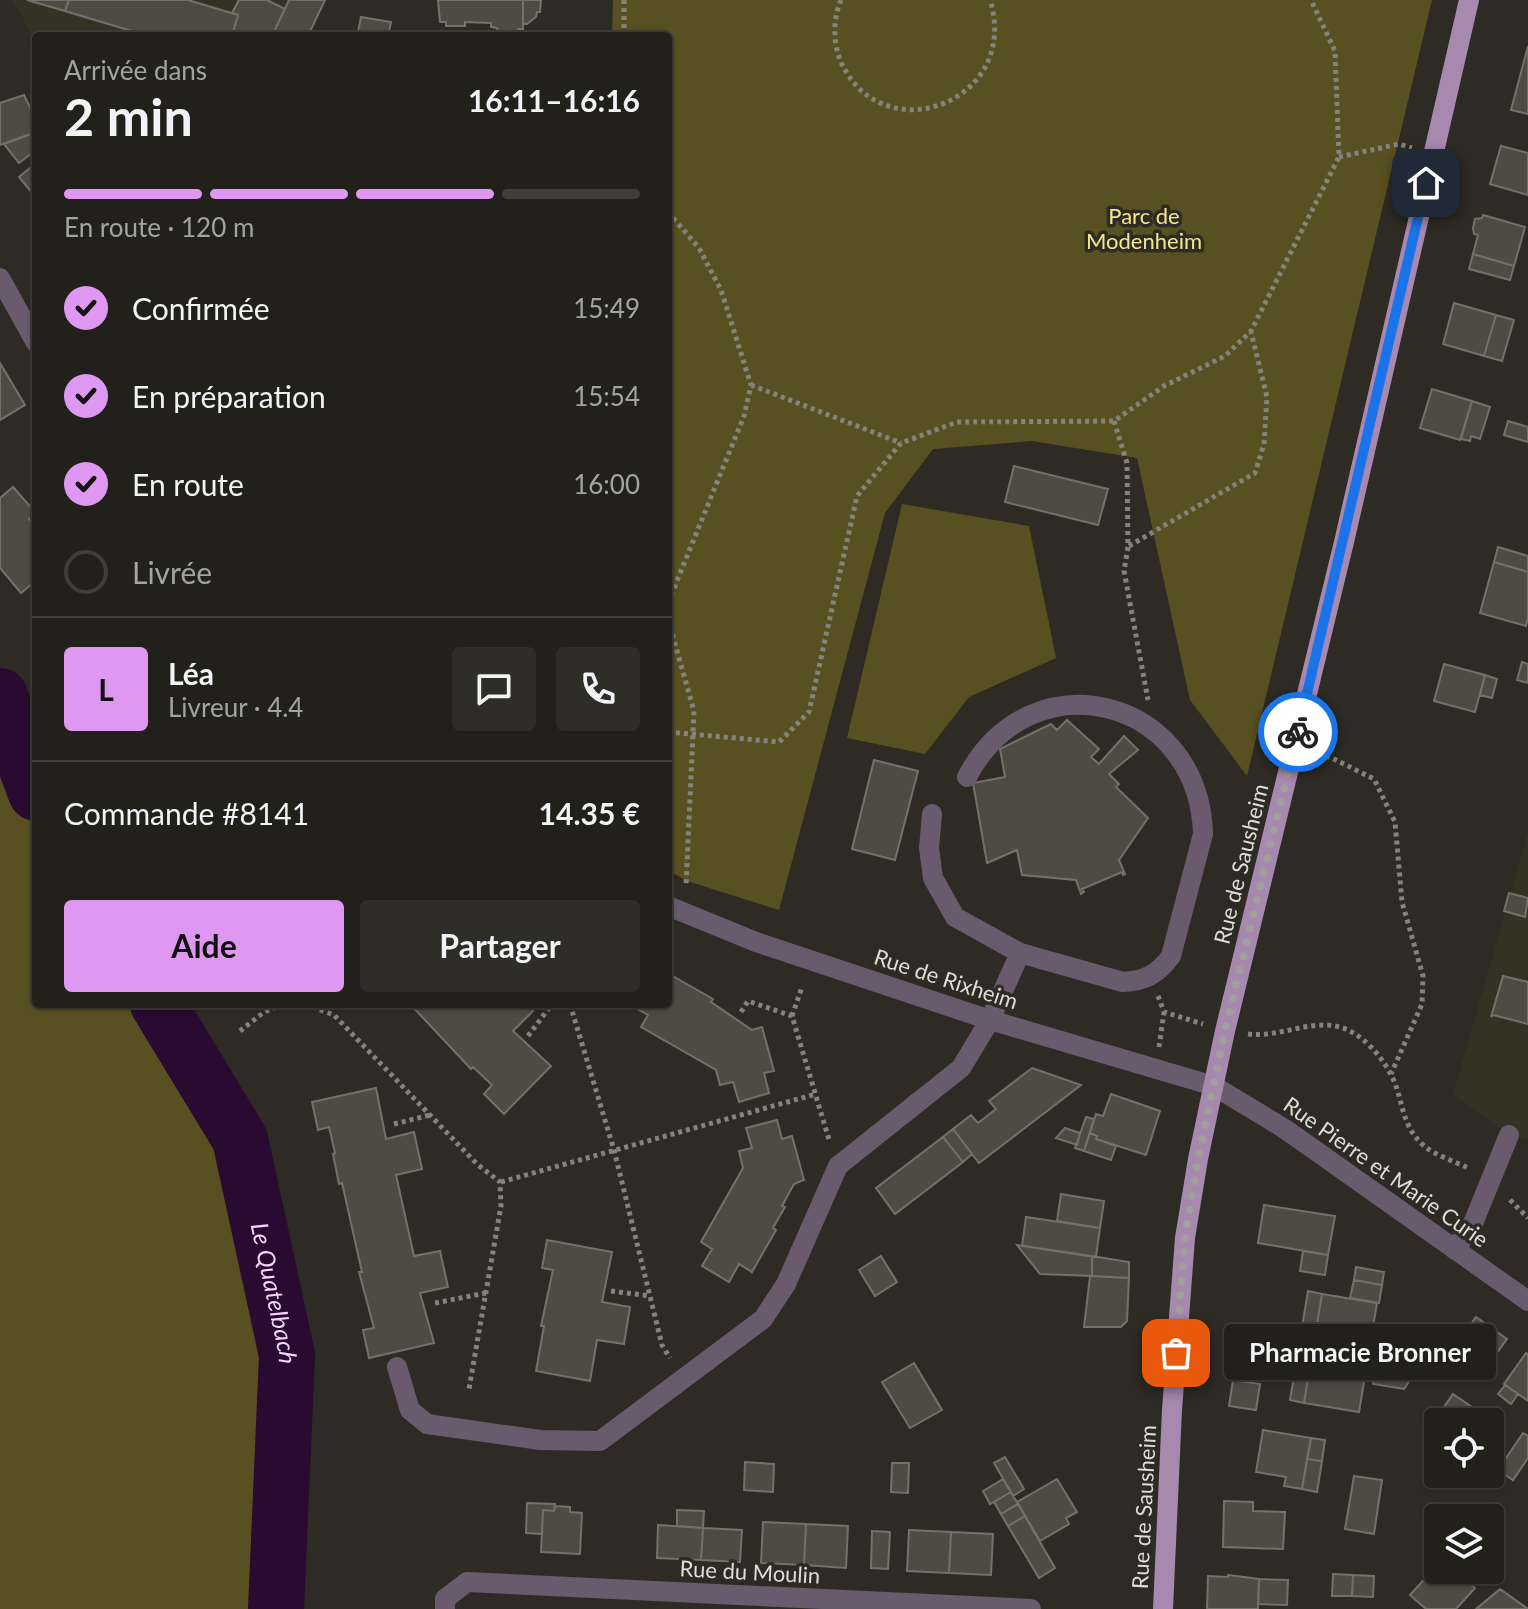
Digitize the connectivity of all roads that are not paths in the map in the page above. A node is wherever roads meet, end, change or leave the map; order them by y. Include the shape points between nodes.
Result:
1 (1469, 0) edge
2 (0, 278) edge
3 (32, 336) edge
4 (967, 777) dead end
5 (932, 814) dead end
6 (674, 909) edge
7 (1020, 953) junction
8 (990, 1020) junction
9 (1214, 1086) junction
10 (1509, 1135) dead end
11 (1455, 1250) junction
12 (1528, 1301) edge
13 (397, 1367) dead end
14 (676, 1601) edge
15 (445, 1609) edge
16 (1031, 1609) edge
17 (1163, 1609) edge

1 - 9 main road, Rue de Sausheim
2 - 3 street
4 - 7 street via 979,754 1009,727 1041,711 1075,703 1102,705 1154,728 1196,788 1203,834 1171,956 1163,967 1140,981 1123,982
5 - 7 street via 933,878 955,917
6 - 8 street, Rue de Rixheim
7 - 8 street
8 - 9 street, Rue de Rixheim
8 - 13 street via 961,1068 838,1166 786,1284 763,1319 600,1441 540,1440 427,1424 410,1410
9 - 11 street, Rue Pierre et Marie Curie via 1285,1129
9 - 17 main road, Rue de Sausheim via 1185,1238
10 - 11 street via 1474,1221
11 - 12 street, Rue Pierre et Marie Curie
14 - 15 street, Rue du Moulin via 467,1582 445,1599
14 - 16 street, Rue du Moulin

